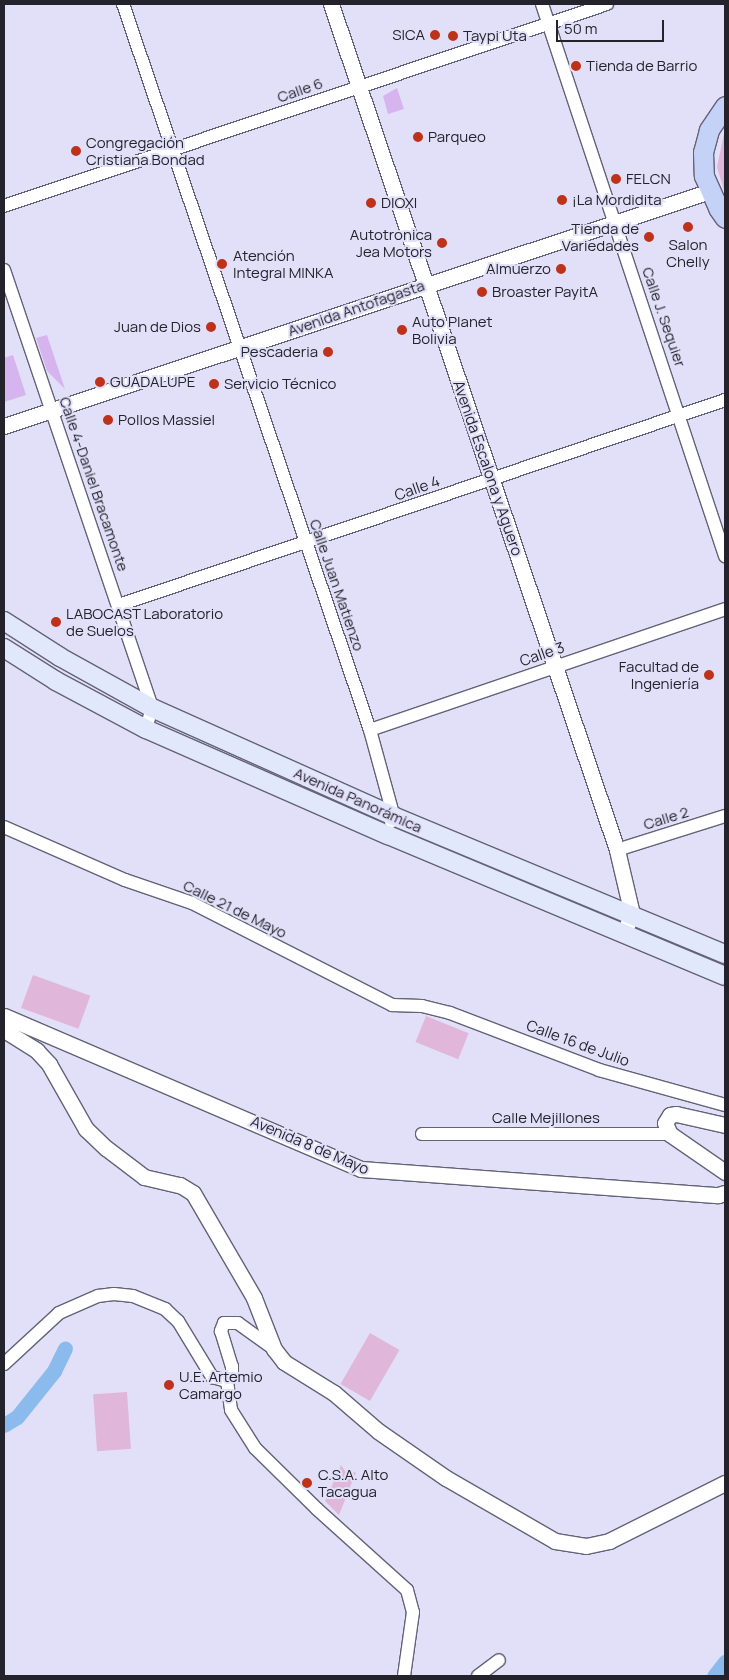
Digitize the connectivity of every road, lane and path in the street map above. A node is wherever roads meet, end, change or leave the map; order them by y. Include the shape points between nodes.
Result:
1 (123, 4) edge
2 (331, 4) edge
3 (542, 4) edge
4 (607, 4) edge
5 (548, 24) junction
6 (358, 87) junction
7 (725, 106) edge
8 (172, 150) junction
9 (710, 191) junction
10 (4, 206) edge
11 (725, 218) edge
12 (615, 222) junction
13 (4, 270) edge
14 (425, 285) junction
15 (240, 348) junction
16 (725, 400) edge
17 (50, 410) junction
18 (680, 415) junction
19 (4, 426) edge
20 (492, 479) junction
21 (305, 542) junction
22 (725, 556) edge
23 (119, 605) junction
24 (725, 610) edge
25 (4, 621) edge
26 (33, 640) junction
27 (4, 648) edge
28 (21, 659) junction
29 (556, 667) junction
30 (152, 708) junction
31 (146, 729) junction
32 (370, 730) junction
33 (393, 816) junction
34 (725, 816) edge
35 (4, 827) edge
36 (388, 835) junction
37 (617, 850) junction
38 (632, 917) junction
39 (623, 934) junction
40 (725, 954) edge
41 (725, 976) edge
42 (422, 1006) joint
43 (4, 1016) edge
44 (4, 1030) edge
45 (725, 1105) edge
46 (725, 1126) edge
47 (422, 1134) dead end
48 (670, 1134) junction
49 (725, 1172) edge
50 (725, 1193) edge
51 (274, 1349) junction
52 (4, 1364) edge
53 (227, 1381) junction
54 (725, 1483) edge
55 (500, 1660) dead end
56 (404, 1676) edge
57 (478, 1676) edge

1 - 8 street, Calle Juan Matienzo
2 - 6 street, Avenida Escalona y Aguero
3 - 5 street, Calle J. Sequier
4 - 5 street, Calle 6
5 - 6 street, Calle 6
5 - 12 street, Calle J. Sequier
6 - 8 street, Calle 6
6 - 14 street, Avenida Escalona y Aguero
7 - 9 main road via 709,130 704,152 704,176
8 - 10 street, Calle 6
8 - 15 street, Calle Juan Matienzo
9 - 11 main road
9 - 12 street, Avenida Antofagasta
12 - 14 street, Avenida Antofagasta
12 - 18 street, Calle J. Sequier
13 - 17 street, Calle 4-Daniel Bracamonte
14 - 15 street, Avenida Antofagasta
14 - 20 street, Avenida Escalona y Aguero
15 - 17 street, Avenida Antofagasta
15 - 21 street, Calle Juan Matienzo
16 - 18 street, Calle 4
17 - 19 street, Avenida Antofagasta
17 - 23 street, Calle 4-Daniel Bracamonte
18 - 20 street, Calle 4
18 - 22 street, Calle J. Sequier
20 - 21 street, Calle 4
20 - 29 street, Avenida Escalona y Aguero
21 - 23 street, Calle 4
21 - 32 street, Calle Juan Matienzo
23 - 30 street, Calle 4-Daniel Bracamonte
24 - 29 street, Calle 3
25 - 26 main road, Avenida Panorámica
26 - 28 main road
26 - 30 main road, Avenida Panorámica
27 - 28 main road, Avenida Panorámica
28 - 31 main road, Avenida Panorámica
29 - 32 street, Calle 3
29 - 37 street, Avenida Escalona y Aguero
30 - 31 street
30 - 33 main road, Avenida Panorámica
31 - 36 main road, Avenida Panorámica
32 - 33 street, Calle Juan Matienzo
33 - 36 street, Calle Juan Matienzo
33 - 38 main road, Avenida Panorámica
34 - 37 street, Calle 2
35 - 42 street, Calle 21 de Mayo via 125,880 192,903 392,1005
36 - 39 main road, Avenida Panorámica
37 - 38 street, Avenida Escalona y Aguero
38 - 39 street
38 - 40 main road, Avenida Panorámica
39 - 41 main road, Avenida Panorámica
42 - 45 street, Calle 16 de Julio via 450,1013 600,1070
43 - 50 street, Avenida 8 de Mayo via 361,1170
44 - 51 street via 37,1051 49,1064 86,1129 106,1148 144,1177 180,1185 193,1193 254,1298
46 - 48 street via 672,1114 665,1123
47 - 48 street, Calle Mejillones
48 - 49 street
51 - 53 street via 238,1323 224,1323 221,1331 232,1374
51 - 54 street via 284,1362 334,1393 378,1431 446,1478 567,1545 586,1546 609,1541
52 - 53 street via 59,1313 98,1296 114,1294 133,1296 165,1309 178,1321 212,1377
53 - 56 street via 231,1410 255,1448 407,1590 413,1612
55 - 57 street

